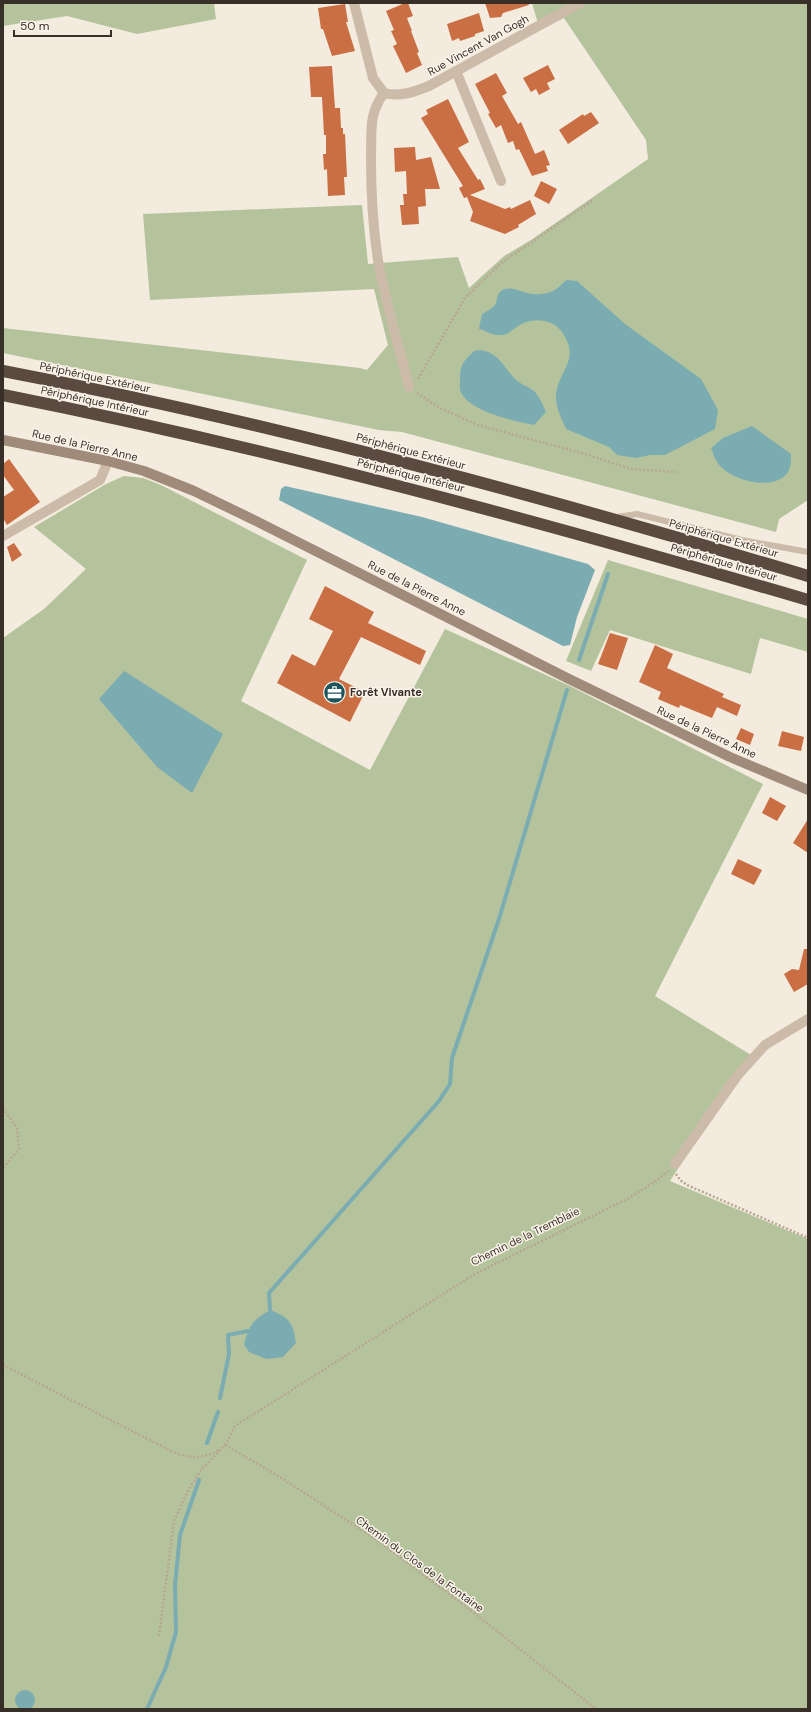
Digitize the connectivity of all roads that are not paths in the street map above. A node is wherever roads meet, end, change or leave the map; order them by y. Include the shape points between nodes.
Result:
1 (354, 3) edge
2 (580, 3) edge
3 (456, 70) junction
4 (384, 93) junction
5 (501, 181) dead end
6 (3, 371) edge
7 (409, 387) road end
8 (3, 395) edge
9 (3, 440) edge
10 (108, 461) junction
11 (610, 517) junction
12 (3, 536) edge
13 (808, 552) edge
14 (808, 576) edge
15 (808, 600) edge
16 (808, 790) edge
17 (808, 1019) edge
18 (675, 1164) road end

1 - 4 street via 373,78
2 - 3 street, Rue Vincent Van Gogh
3 - 4 street, Rue Vincent Van Gogh via 415,92 400,95
3 - 5 street
4 - 7 street via 372,115 372,196 379,265
6 - 11 highway, Périphérique Extérieur via 317,440
8 - 15 highway, Périphérique Intérieur via 202,437 410,488
9 - 10 street, Rue de la Pierre Anne
10 - 12 street via 100,480
10 - 16 street, Rue de la Pierre Anne via 168,480 213,499 569,679 732,758
11 - 13 lane via 637,514 742,540
11 - 14 highway, Périphérique Extérieur
17 - 18 street via 765,1045 737,1076

